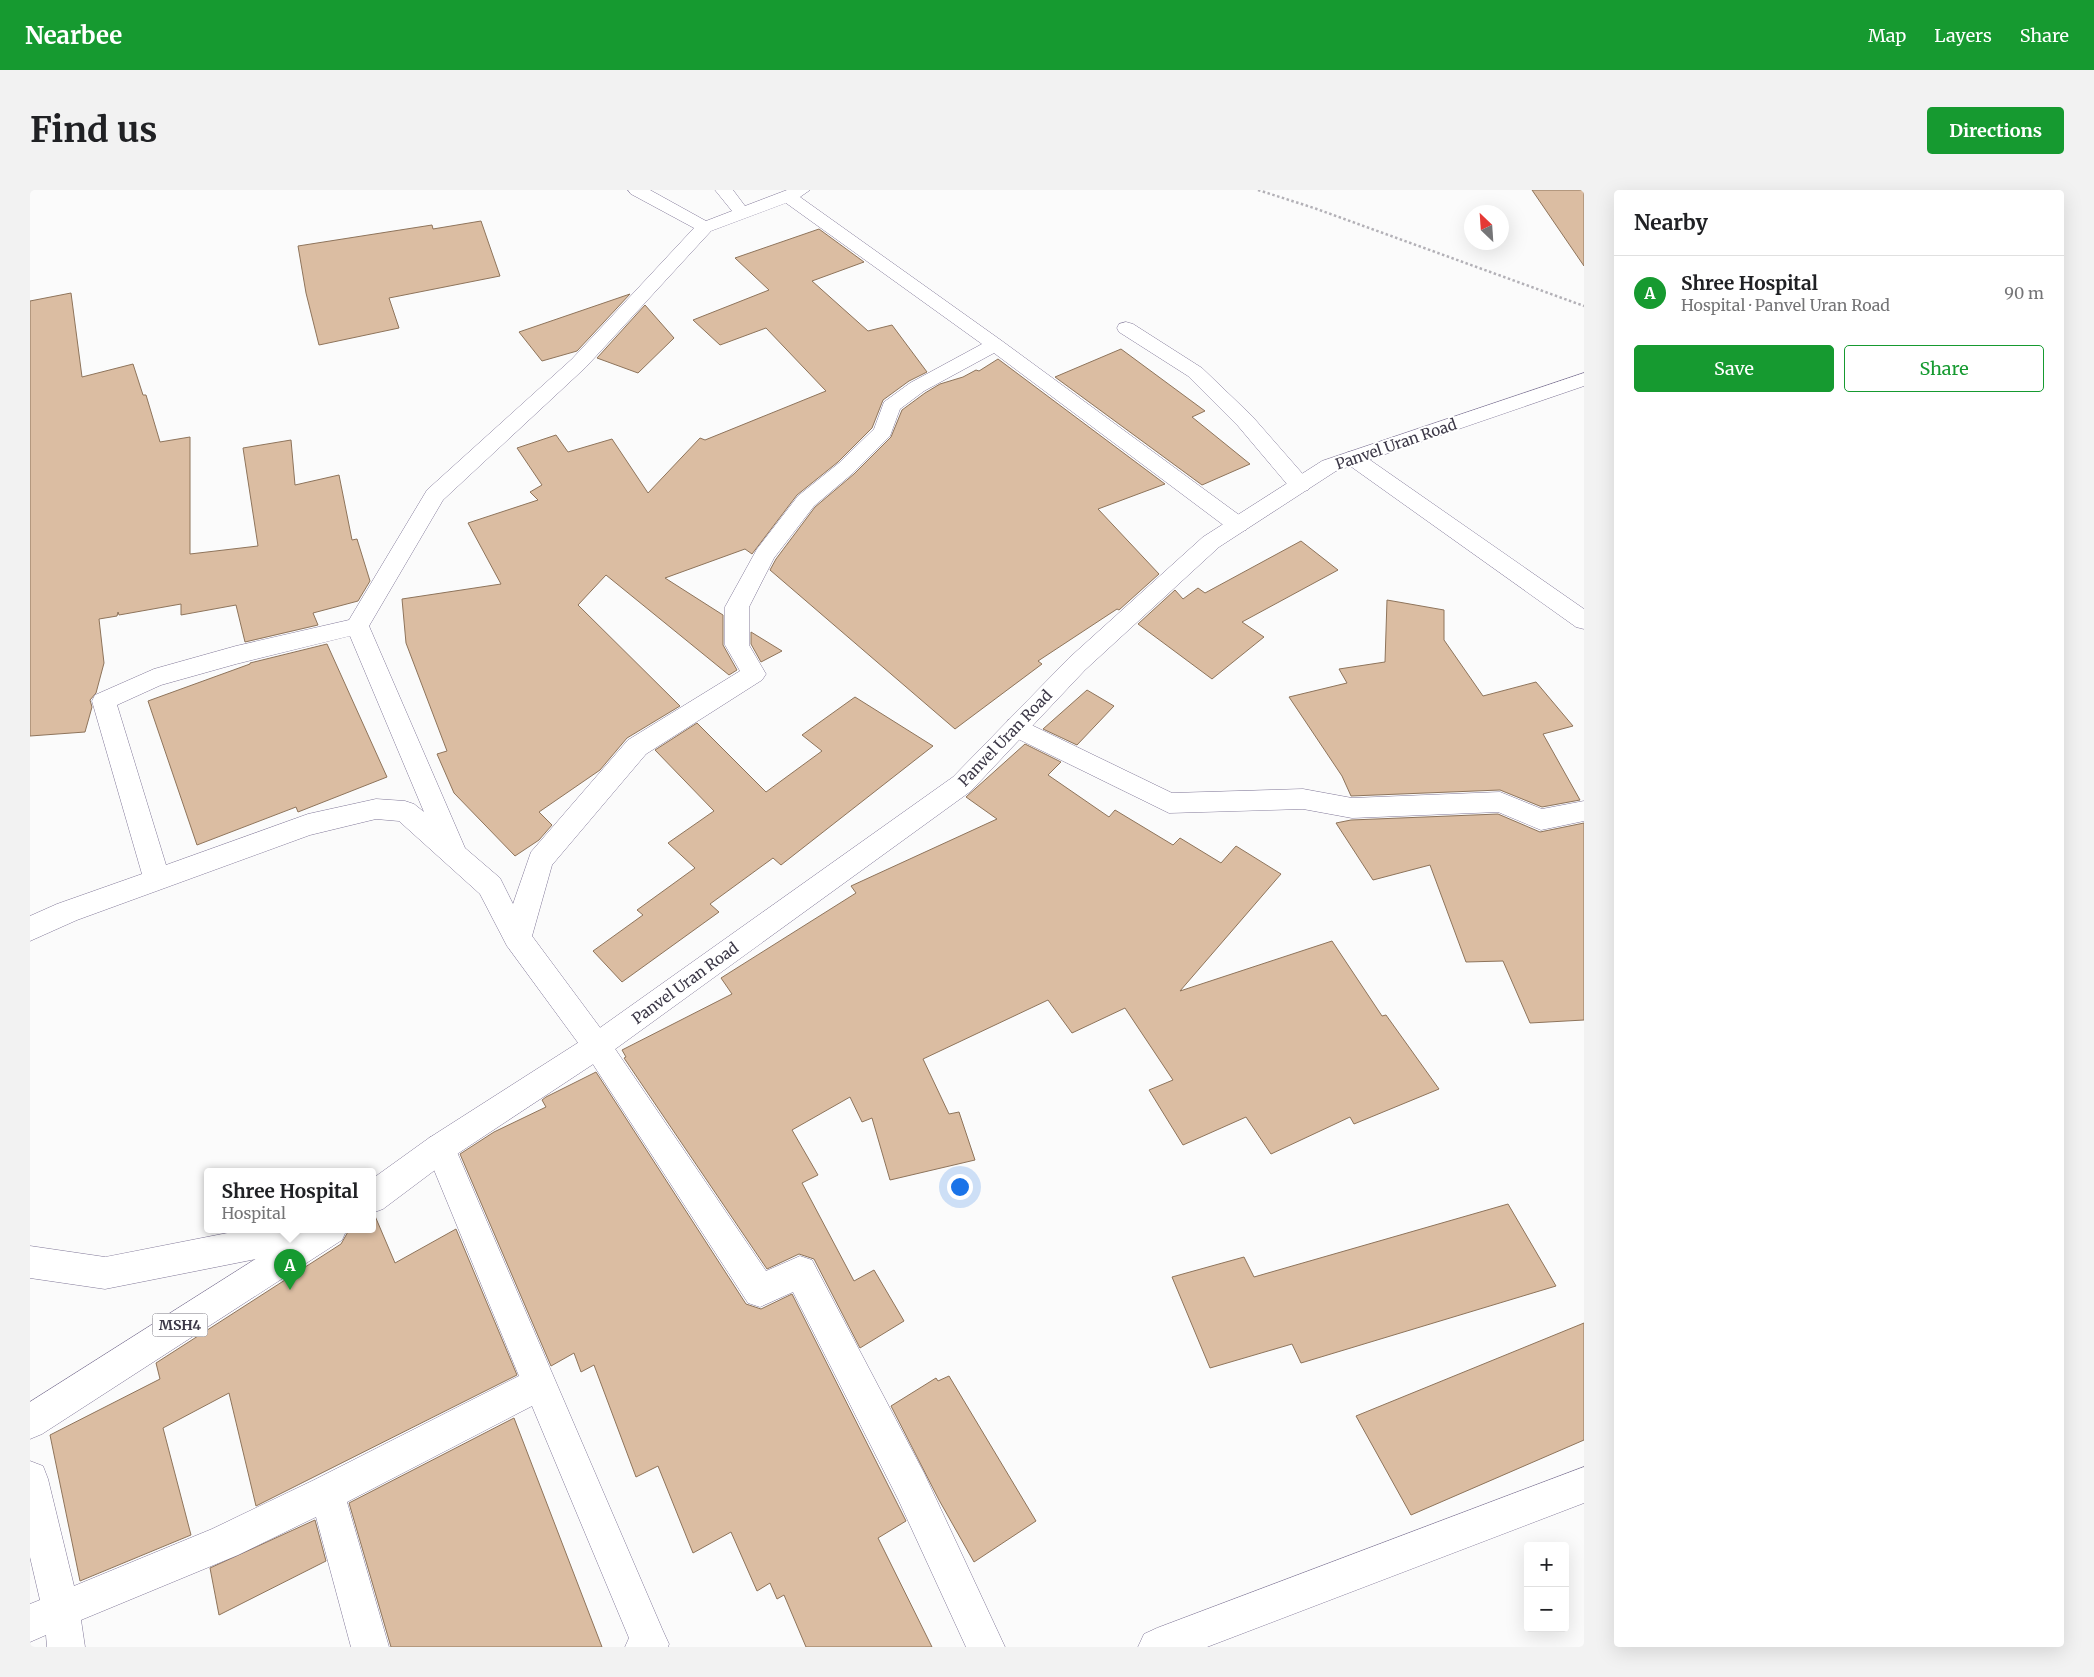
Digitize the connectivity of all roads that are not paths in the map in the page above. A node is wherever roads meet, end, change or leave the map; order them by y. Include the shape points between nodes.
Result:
1 (637, 190) edge
2 (724, 190) edge
3 (794, 193) edge
4 (742, 213) junction
5 (705, 227) junction
6 (1126, 328) dead end
7 (995, 345) junction
8 (1584, 379) edge
9 (1353, 458) junction
10 (1300, 485) junction
11 (1238, 525) junction
12 (1584, 621) edge
13 (357, 626) junction
14 (1017, 727) junction
15 (1584, 811) edge
16 (455, 855) junction
17 (157, 879) junction
18 (30, 929) edge
19 (517, 938) junction
20 (598, 1046) junction
21 (440, 1148) junction
22 (376, 1195) edge
23 (307, 1233) edge
24 (325, 1233) edge
25 (30, 1262) edge
26 (541, 1383) junction
27 (30, 1422) edge
28 (30, 1479) edge
29 (1584, 1485) edge
30 (327, 1493) junction
31 (46, 1617) edge
32 (650, 1646) edge
33 (66, 1647) edge
34 (370, 1647) edge
35 (986, 1647) edge
36 (1157, 1647) edge

1 - 5 street
2 - 4 street
3 - 4 street
3 - 7 street
4 - 5 street
5 - 13 street via 578,363 435,495
6 - 10 street via 1195,372 1245,421
7 - 11 street
7 - 19 street via 917,387 891,406 883,431 806,501 766,554 737,607 737,645 754,674 637,747 540,860
8 - 9 street, Panvel Uran Road
9 - 10 street, Panvel Uran Road via 1329,466
9 - 12 street
10 - 11 street, Panvel Uran Road
11 - 14 street, Panvel Uran Road via 1211,542 1091,651
13 - 16 street
13 - 17 street via 154,678 104,701
14 - 15 street via 1169,803 1303,799 1352,808 1500,802 1541,820
14 - 20 street, Panvel Uran Road via 962,784
16 - 17 street via 406,811 376,809 308,825
16 - 19 street via 490,886
17 - 18 street
19 - 20 street
20 - 21 street, Panvel Uran Road
20 - 35 street via 760,1291 800,1272 911,1486
21 - 22 street, Panvel Uran Road
21 - 26 street
23 - 25 street via 105,1274
24 - 27 street, MSH4
26 - 30 street
26 - 32 street
28 - 31 street
29 - 36 street
30 - 31 street via 225,1542
30 - 34 street
31 - 33 street

